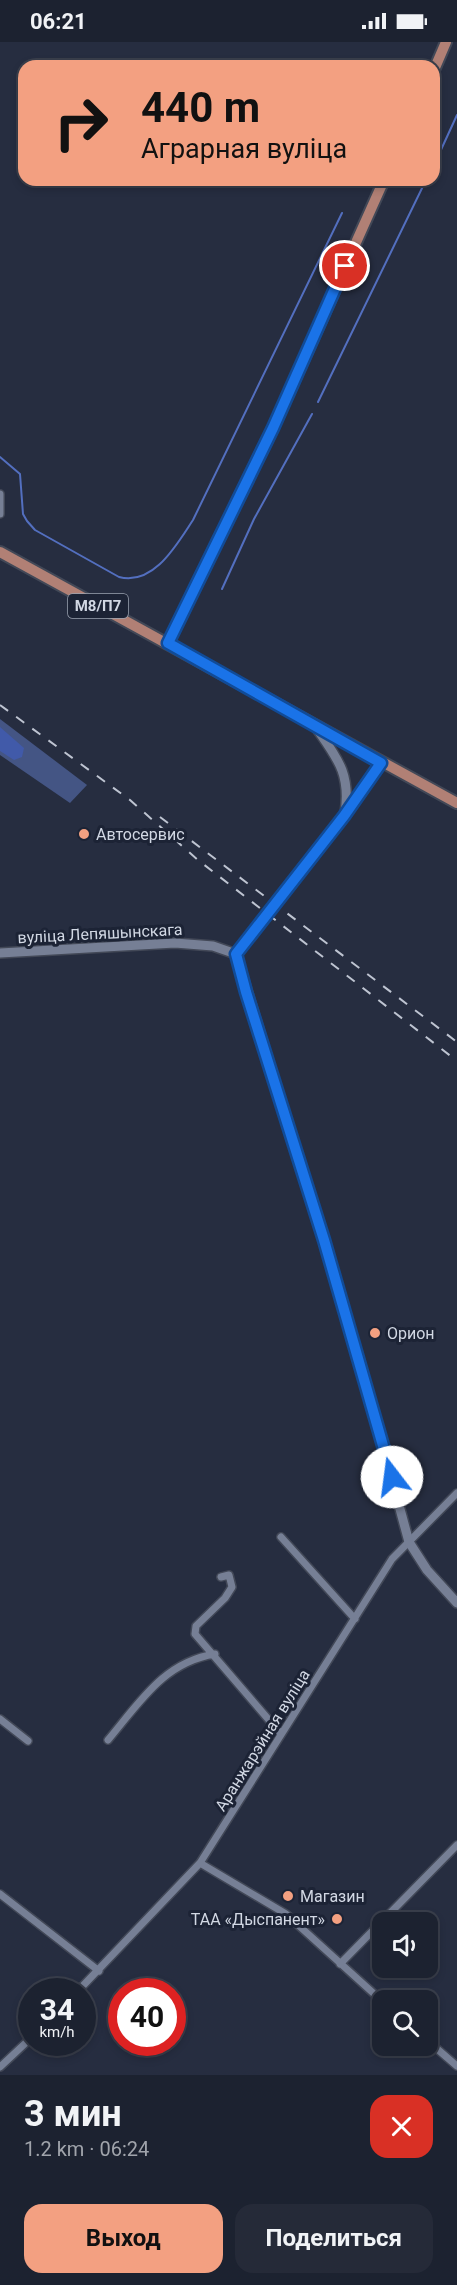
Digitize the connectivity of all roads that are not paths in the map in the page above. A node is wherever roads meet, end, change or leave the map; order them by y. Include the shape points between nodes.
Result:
1 (446, 42) edge
2 (438, 60) edge
3 (381, 186) edge
4 (0, 494) edge
5 (0, 514) edge
6 (0, 552) edge
7 (168, 643) junction
8 (315, 726) junction
9 (381, 763) junction
10 (457, 803) edge
11 (344, 816) junction
12 (0, 953) edge
13 (236, 954) junction
14 (457, 1493) edge
15 (281, 1537) dead end
16 (409, 1542) junction
17 (220, 1577) dead end
18 (456, 1598) edge
19 (354, 1619) junction
20 (215, 1654) junction
21 (0, 1719) edge
22 (281, 1734) junction
23 (108, 1740) dead end
24 (28, 1741) dead end
25 (457, 1845) edge
26 (200, 1863) junction
27 (0, 1894) edge
28 (340, 1964) junction
29 (99, 1971) junction
30 (92, 1978) edge
31 (372, 1992) edge
32 (18, 2050) edge
33 (438, 2050) edge
34 (457, 2066) edge
35 (0, 2067) edge

1 - 2 main road
3 - 7 main road via 273,428
4 - 5 street
6 - 7 main road, М8/П7
7 - 8 main road, М8/П7
8 - 9 main road, М8/П7
8 - 11 street via 346,776
9 - 10 main road, М8/П7
9 - 11 street
11 - 13 street
12 - 13 street, вуліца Лепяшынскага via 176,943 213,946
13 - 16 street
14 - 16 street, Аранжарэйная вуліца
15 - 19 street
16 - 18 street via 427,1570
16 - 19 street, Аранжарэйная вуліца via 392,1558
17 - 20 street via 230,1575 232,1587 196,1626 195,1634
19 - 22 street, Аранжарэйная вуліца
20 - 22 street
20 - 23 street via 194,1658 171,1670
21 - 24 street
22 - 26 street, Аранжарэйная вуліца
25 - 28 street
26 - 28 street via 286,1914
26 - 29 street, Аранжарэйная вуліца
27 - 29 street
28 - 31 street
29 - 30 street, Аранжарэйная вуліца
32 - 35 street
33 - 34 street

